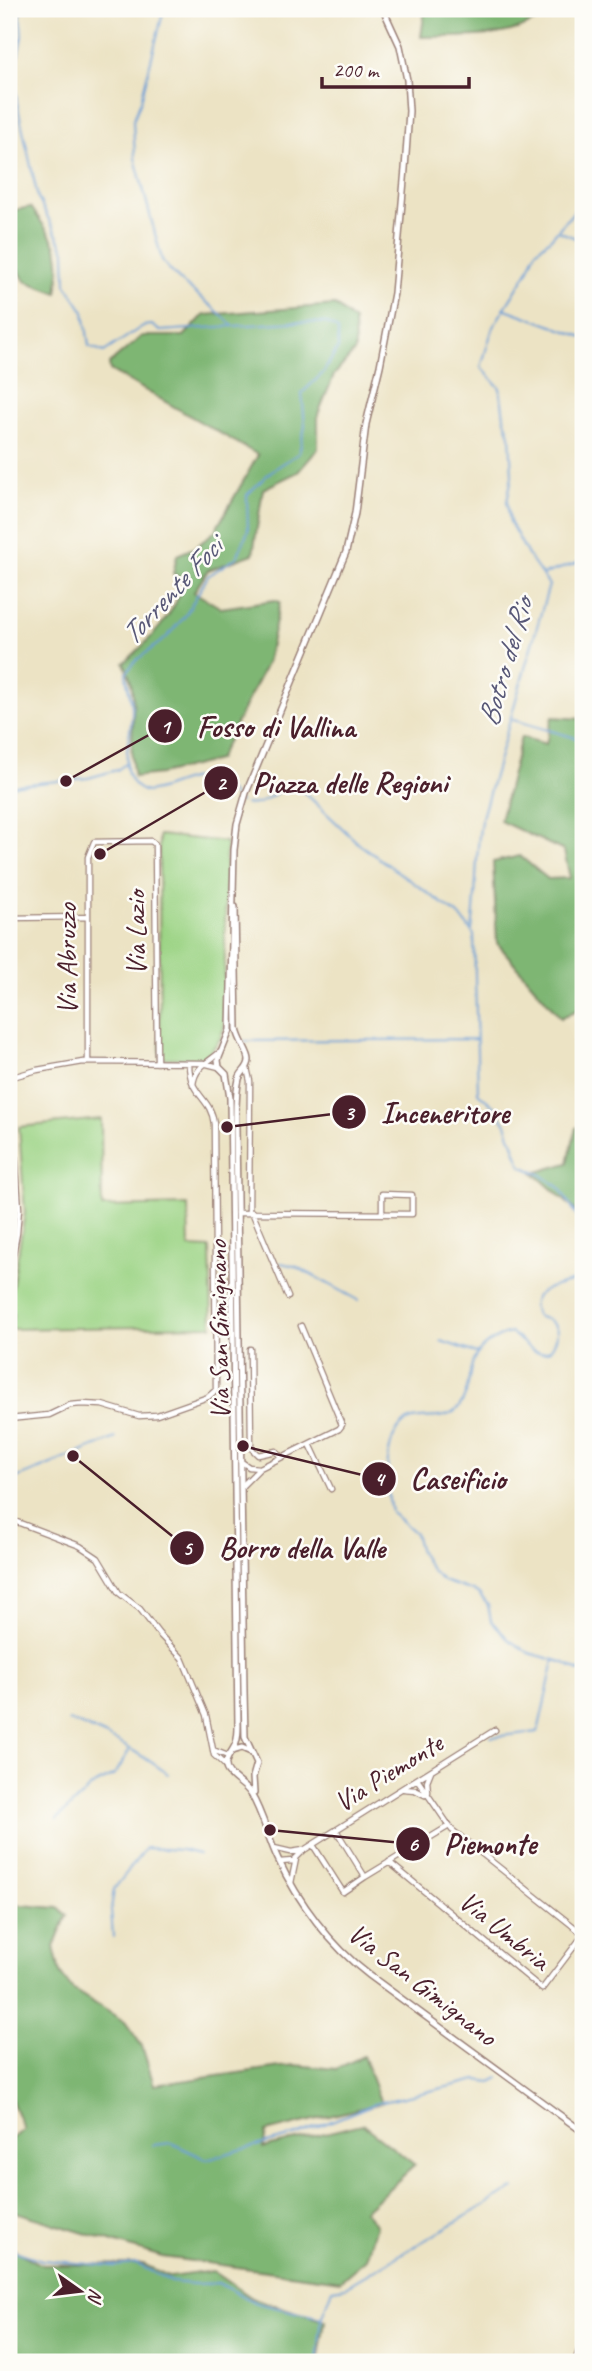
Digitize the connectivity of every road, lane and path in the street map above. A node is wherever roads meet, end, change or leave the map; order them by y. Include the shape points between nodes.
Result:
1 (383, 9) edge
2 (88, 857) joint
3 (233, 872) junction
4 (87, 917) junction
5 (9, 918) edge
6 (225, 1047) junction
7 (242, 1047) junction
8 (219, 1053) junction
9 (88, 1062) junction
10 (157, 1063) junction
11 (177, 1063) junction
12 (191, 1063) junction
13 (203, 1063) junction
14 (219, 1067) junction
15 (247, 1068) junction
16 (226, 1074) junction
17 (240, 1074) junction
18 (192, 1075) junction
19 (9, 1079) edge
20 (251, 1212) junction
21 (237, 1213) junction
22 (382, 1213) junction
23 (9, 1275) edge
24 (288, 1297) dead end
25 (301, 1326) dead end
26 (250, 1349) dead end
27 (9, 1419) edge
28 (310, 1444) junction
29 (281, 1457) junction
30 (240, 1461) junction
31 (260, 1468) junction
32 (241, 1487) junction
33 (331, 1489) dead end
34 (9, 1519) edge
35 (495, 1730) dead end
36 (214, 1750) junction
37 (251, 1752) junction
38 (230, 1754) junction
39 (226, 1766) junction
40 (432, 1770) junction
41 (254, 1773) junction
42 (238, 1779) junction
43 (417, 1779) junction
44 (401, 1789) junction
45 (429, 1797) junction
46 (255, 1800) junction
47 (449, 1826) junction
48 (336, 1830) junction
49 (313, 1844) junction
50 (274, 1848) junction
51 (304, 1850) junction
52 (296, 1859) junction
53 (280, 1862) junction
54 (389, 1863) junction
55 (365, 1877) junction
56 (291, 1883) junction
57 (583, 1935) edge
58 (583, 2132) edge
59 (583, 2338) edge
60 (575, 2362) edge

1 - 3 main road via 401,52 409,102 389,321 366,424 346,552 246,793 234,844
2 - 4 street, Via Abruzzo
2 - 10 street, Via Lazio via 95,842 151,841 156,845
3 - 6 main road via 230,1030
3 - 7 main road via 237,1029
4 - 5 street
4 - 9 street, Via Abruzzo
6 - 7 main road
6 - 8 main road
7 - 15 main road via 248,1056
8 - 13 street
8 - 14 main road
9 - 10 street
9 - 19 street
10 - 11 street
11 - 12 street
11 - 18 street
12 - 13 street
12 - 18 street
13 - 14 street
13 - 18 street
14 - 16 main road
15 - 17 main road
15 - 20 street
16 - 17 main road
16 - 38 main road, Via San Gimignano via 230,1098 238,1703 237,1736
17 - 21 main road, Via San Gimignano
18 - 27 street via 193,1086 209,1105 214,1121 216,1390 157,1415 139,1416 86,1404
19 - 23 street via 19,1214
20 - 21 street
20 - 22 street
20 - 24 street
21 - 30 main road, Via San Gimignano
22 - 22 street via 412,1214 412,1195 382,1194
25 - 28 street via 342,1423
26 - 29 street via 251,1448 259,1455 277,1451
28 - 29 street
28 - 33 street
29 - 31 street
30 - 31 street
30 - 32 main road, Via San Gimignano
31 - 32 street
32 - 37 main road, Via San Gimignano via 245,1737
34 - 36 street via 82,1547 98,1558 119,1593 140,1609 182,1658
35 - 40 street, Via Piemonte
36 - 38 street
36 - 39 street via 215,1758
37 - 38 main road via 242,1748
37 - 41 main road via 257,1763
38 - 39 main road
39 - 42 main road
40 - 43 street, Via Piemonte
40 - 45 street
41 - 42 main road
41 - 46 main road, Via San Gimignano
42 - 46 main road, Via San Gimignano
43 - 44 street, Via Piemonte
43 - 45 street
44 - 45 street
44 - 48 street, Via Piemonte
45 - 47 street
46 - 50 main road, Via San Gimignano
47 - 54 street
47 - 57 street
48 - 49 street, Via Piemonte
48 - 55 street
49 - 51 street, Via Piemonte
49 - 55 street via 342,1892
50 - 51 street via 291,1853
50 - 53 main road, Via San Gimignano
51 - 52 street, Via Piemonte
52 - 53 street
52 - 56 street, Via Piemonte
53 - 56 main road, Via San Gimignano
54 - 55 street
54 - 57 street, Via Umbria via 542,1989
56 - 58 main road, Via San Gimignano via 351,1961
59 - 60 street

